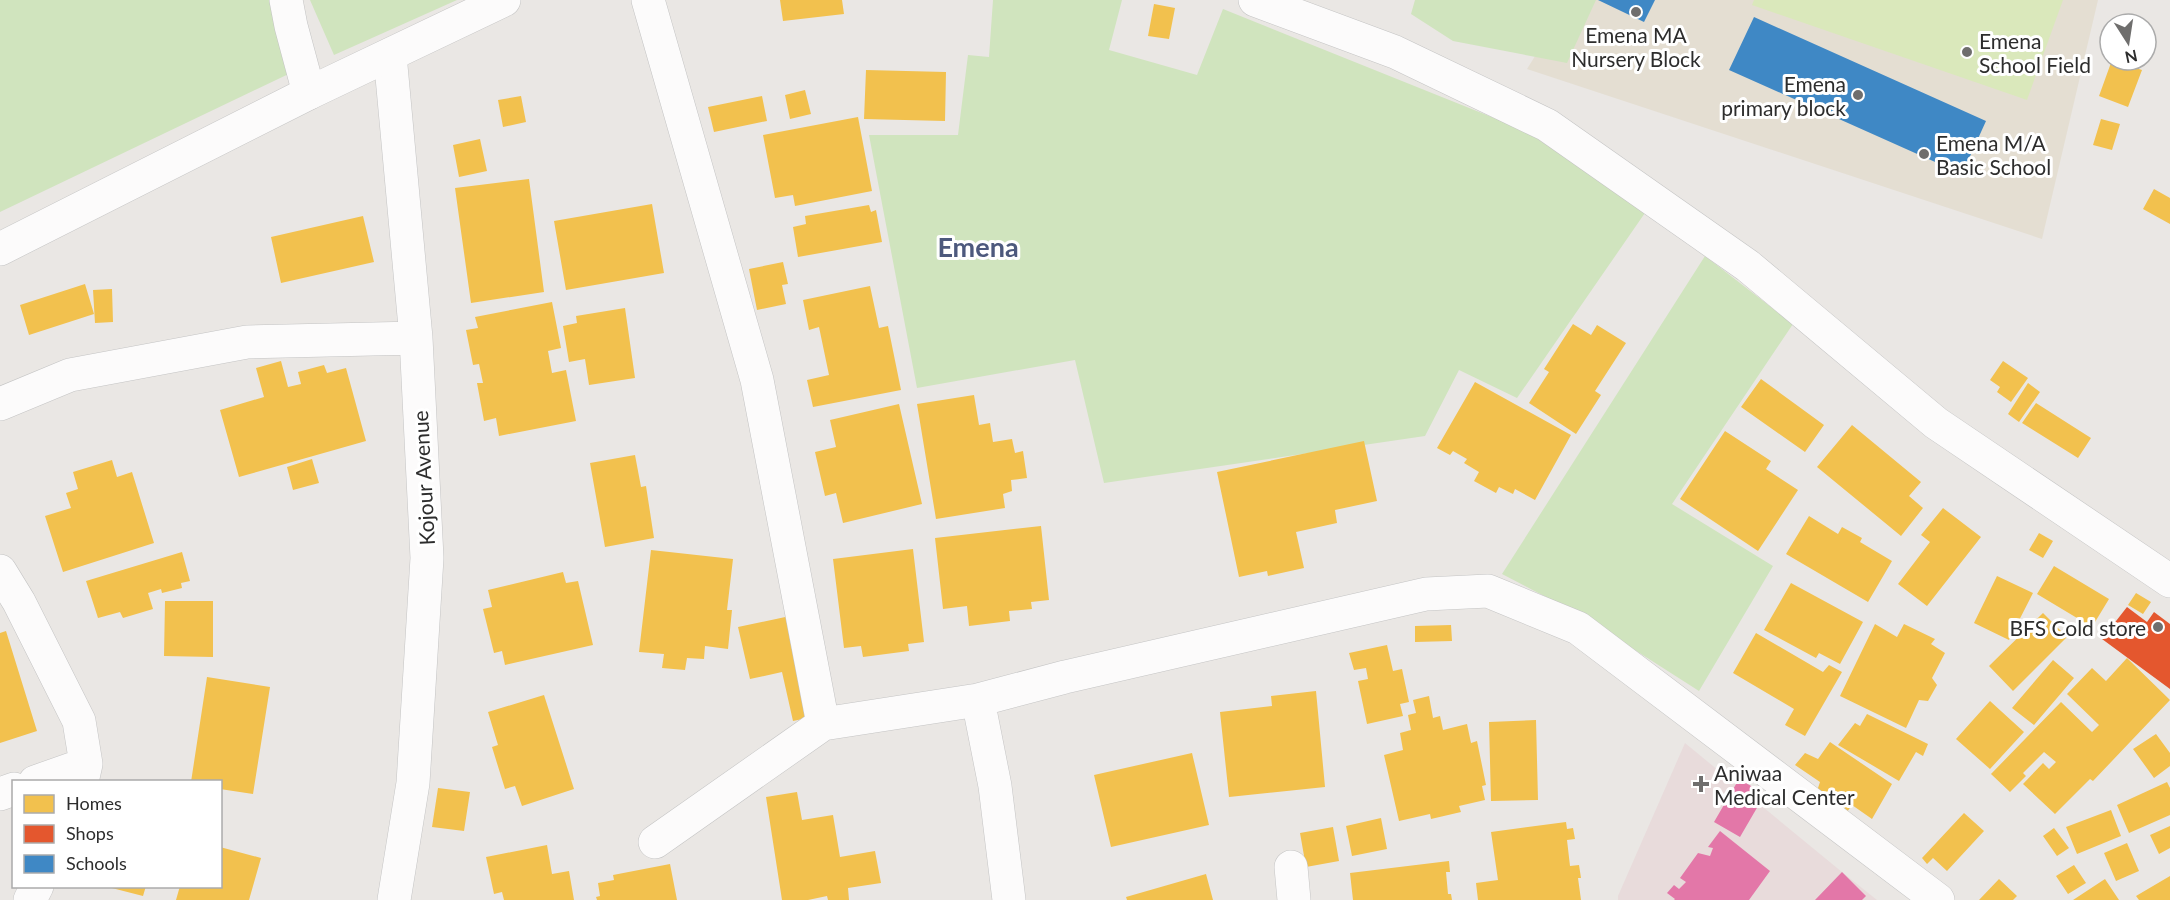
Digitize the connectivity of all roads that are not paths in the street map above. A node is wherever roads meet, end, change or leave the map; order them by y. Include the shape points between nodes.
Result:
1 (286, 0) edge
2 (504, 0) edge
3 (648, 0) edge
4 (1254, 0) edge
5 (390, 55) junction
6 (309, 93) junction
7 (0, 249) edge
8 (416, 338) junction
9 (0, 404) edge
10 (0, 571) edge
11 (2170, 581) edge
12 (978, 700) junction
13 (823, 724) junction
14 (84, 773) edge
15 (46, 780) edge
16 (655, 842) dead end
17 (1291, 867) dead end
18 (394, 900) edge
19 (1009, 900) edge
20 (1294, 900) edge
21 (1938, 900) edge

1 - 6 street
2 - 5 street
3 - 13 street via 757,380
4 - 11 street via 1395,52 1547,125 1748,266 1936,423
5 - 6 street
5 - 8 street, Kojour Avenue
6 - 7 street
8 - 9 street via 247,342 70,375
8 - 18 street, Kojour Avenue via 426,558 413,783
10 - 14 street via 79,720
12 - 13 street
12 - 19 street via 995,786
12 - 21 street via 1426,594 1488,591 1578,628
13 - 16 street
14 - 15 street
17 - 20 street

